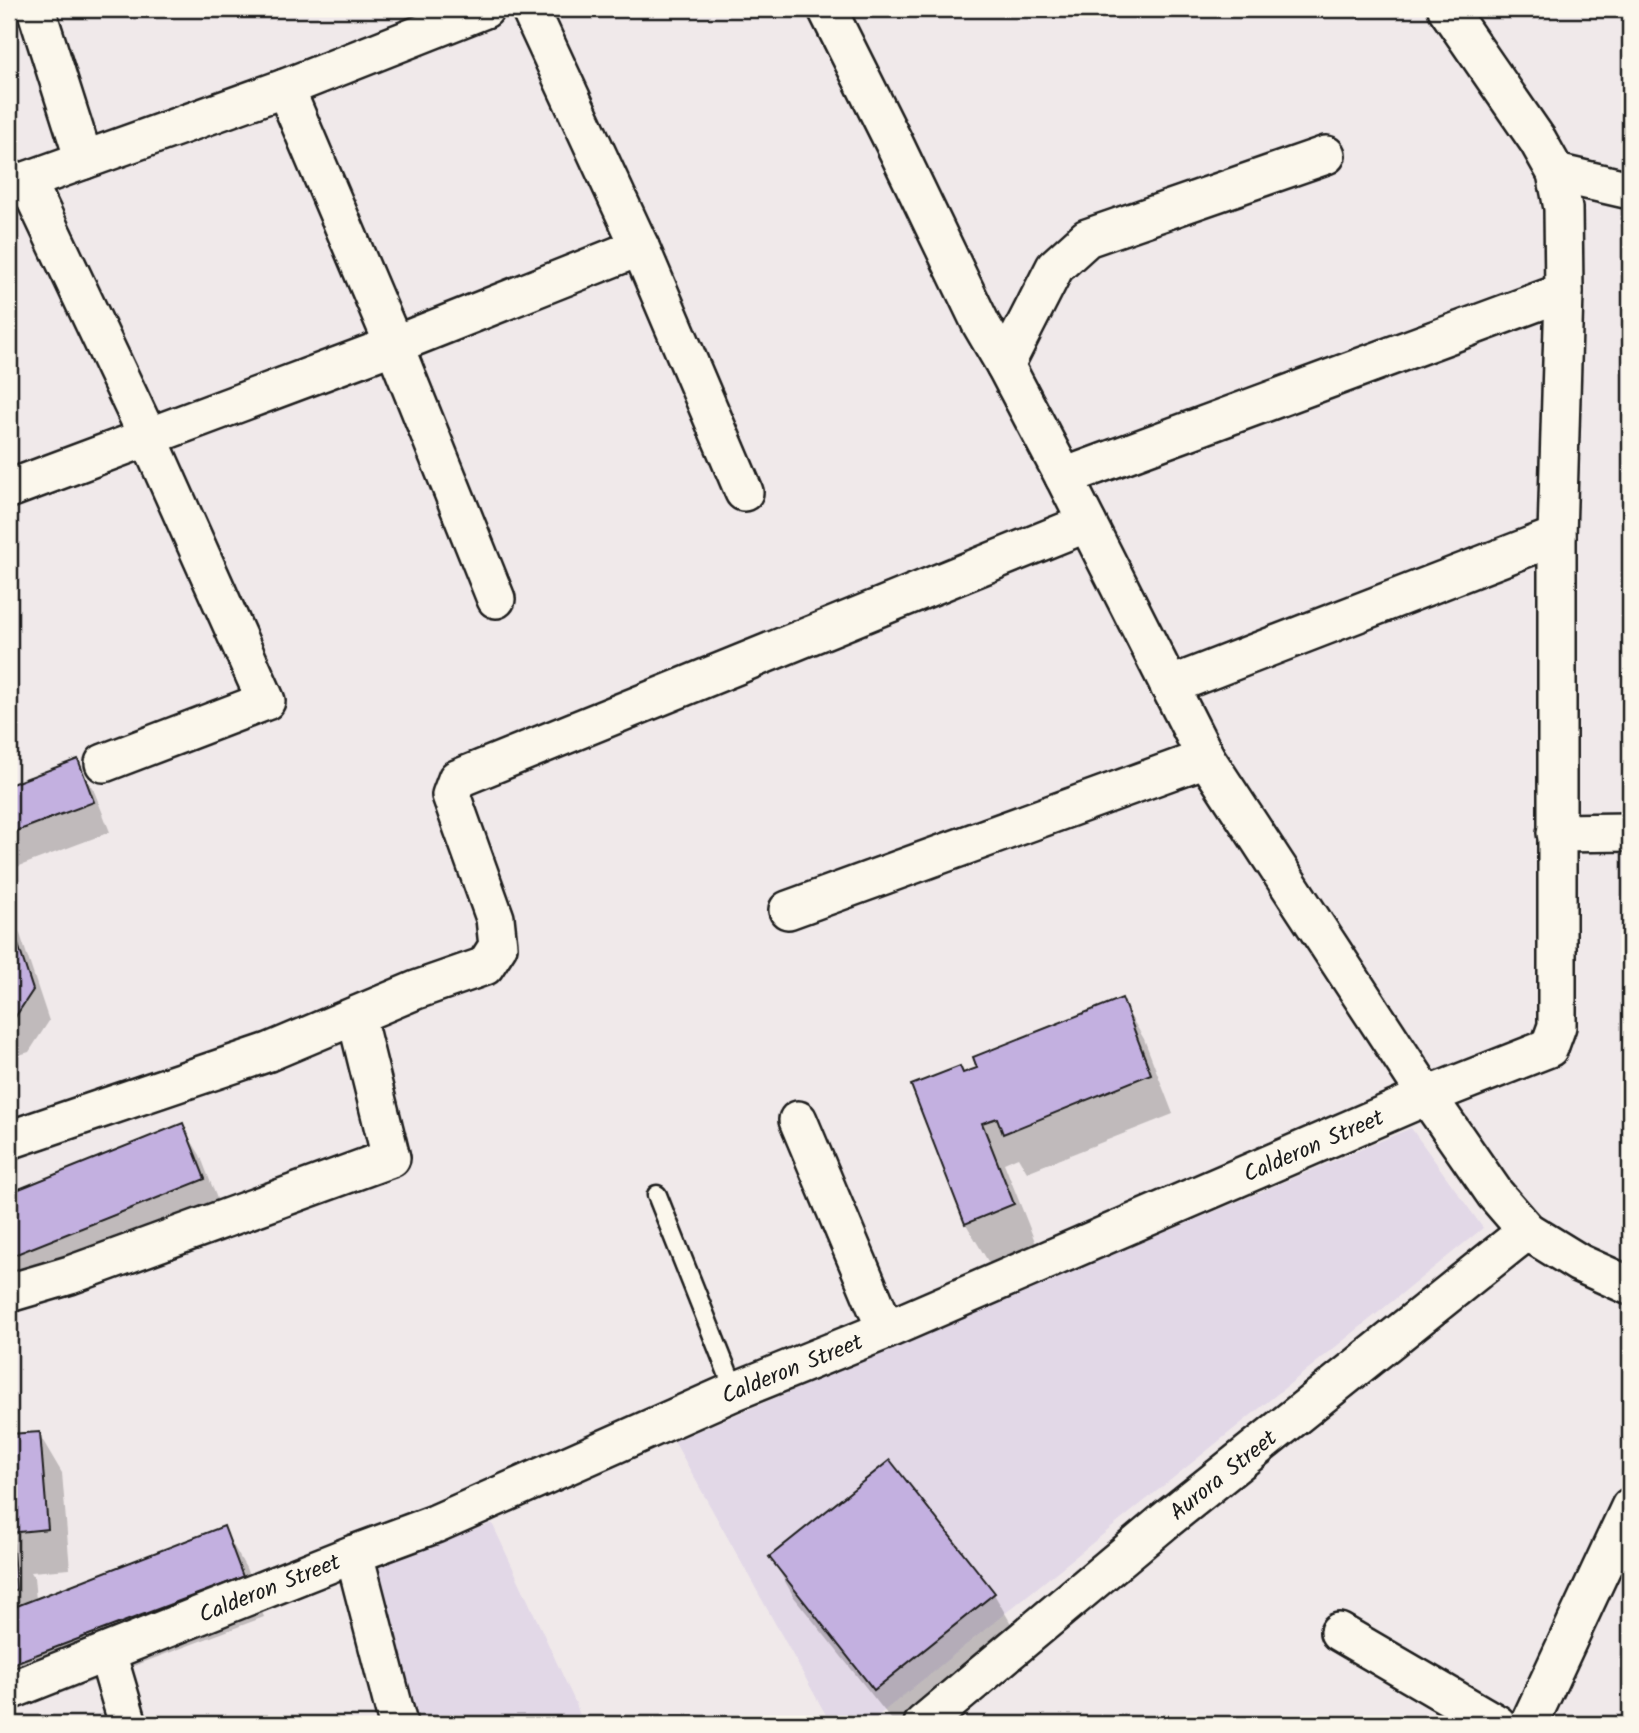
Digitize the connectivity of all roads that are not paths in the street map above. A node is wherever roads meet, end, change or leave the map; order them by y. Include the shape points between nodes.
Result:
1 (36, 9) edge
2 (485, 9) edge
3 (530, 9) edge
4 (827, 9) edge
5 (1447, 9) edge
6 (285, 88) junction
7 (1326, 155) dead end
8 (83, 160) junction
9 (1556, 173) junction
10 (18, 184) edge
11 (1630, 190) edge
12 (639, 247) junction
13 (1564, 292) junction
14 (394, 345) junction
15 (1005, 365) junction
16 (148, 437) junction
17 (1064, 477) junction
18 (9, 489) edge
19 (744, 492) dead end
20 (1087, 523) junction
21 (1557, 536) junction
22 (496, 599) dead end
23 (1169, 686) junction
24 (1206, 758) junction
25 (104, 763) dead end
26 (1630, 832) edge
27 (1556, 833) junction
28 (788, 909) dead end
29 (356, 1016) junction
30 (1427, 1096) junction
31 (798, 1120) dead end
32 (9, 1140) edge
33 (657, 1195) dead end
34 (1527, 1231) junction
35 (1630, 1286) edge
36 (9, 1293) edge
37 (886, 1330) junction
38 (735, 1391) junction
39 (1630, 1507) edge
40 (354, 1554) junction
41 (1339, 1632) dead end
42 (107, 1653) junction
43 (9, 1692) edge
44 (128, 1724) edge
45 (398, 1724) edge
46 (923, 1724) edge
47 (1497, 1724) edge
48 (1529, 1724) edge

1 - 8 street
2 - 6 street
3 - 12 street
4 - 15 street
5 - 9 street
6 - 8 street
6 - 14 street
7 - 15 street via 1087,238 1055,267
8 - 10 street
9 - 11 street
9 - 13 street via 1563,208
10 - 16 street
12 - 14 street
12 - 19 street
13 - 17 street
13 - 21 street
14 - 16 street
14 - 22 street
15 - 17 street
16 - 18 street
16 - 25 street via 266,701
17 - 20 street
20 - 23 street
20 - 29 street via 457,779 451,795 495,918 498,946 485,966
21 - 23 street
21 - 27 street
23 - 24 street
24 - 28 street
24 - 30 street
26 - 27 street
27 - 30 street, Calderon Street via 1557,1026 1549,1048
29 - 32 street via 269,1052
29 - 36 street via 391,1158
30 - 34 street via 1495,1194
30 - 37 street, Calderon Street
31 - 37 street
33 - 38 lane
34 - 35 street via 1579,1263
34 - 46 street, Aurora Street via 1166,1520
37 - 38 street, Calderon Street
38 - 40 street, Calderon Street via 435,1524
39 - 48 street
40 - 42 street, Calderon Street
40 - 45 street
41 - 47 street
42 - 43 street, Calderon Street
42 - 44 street

